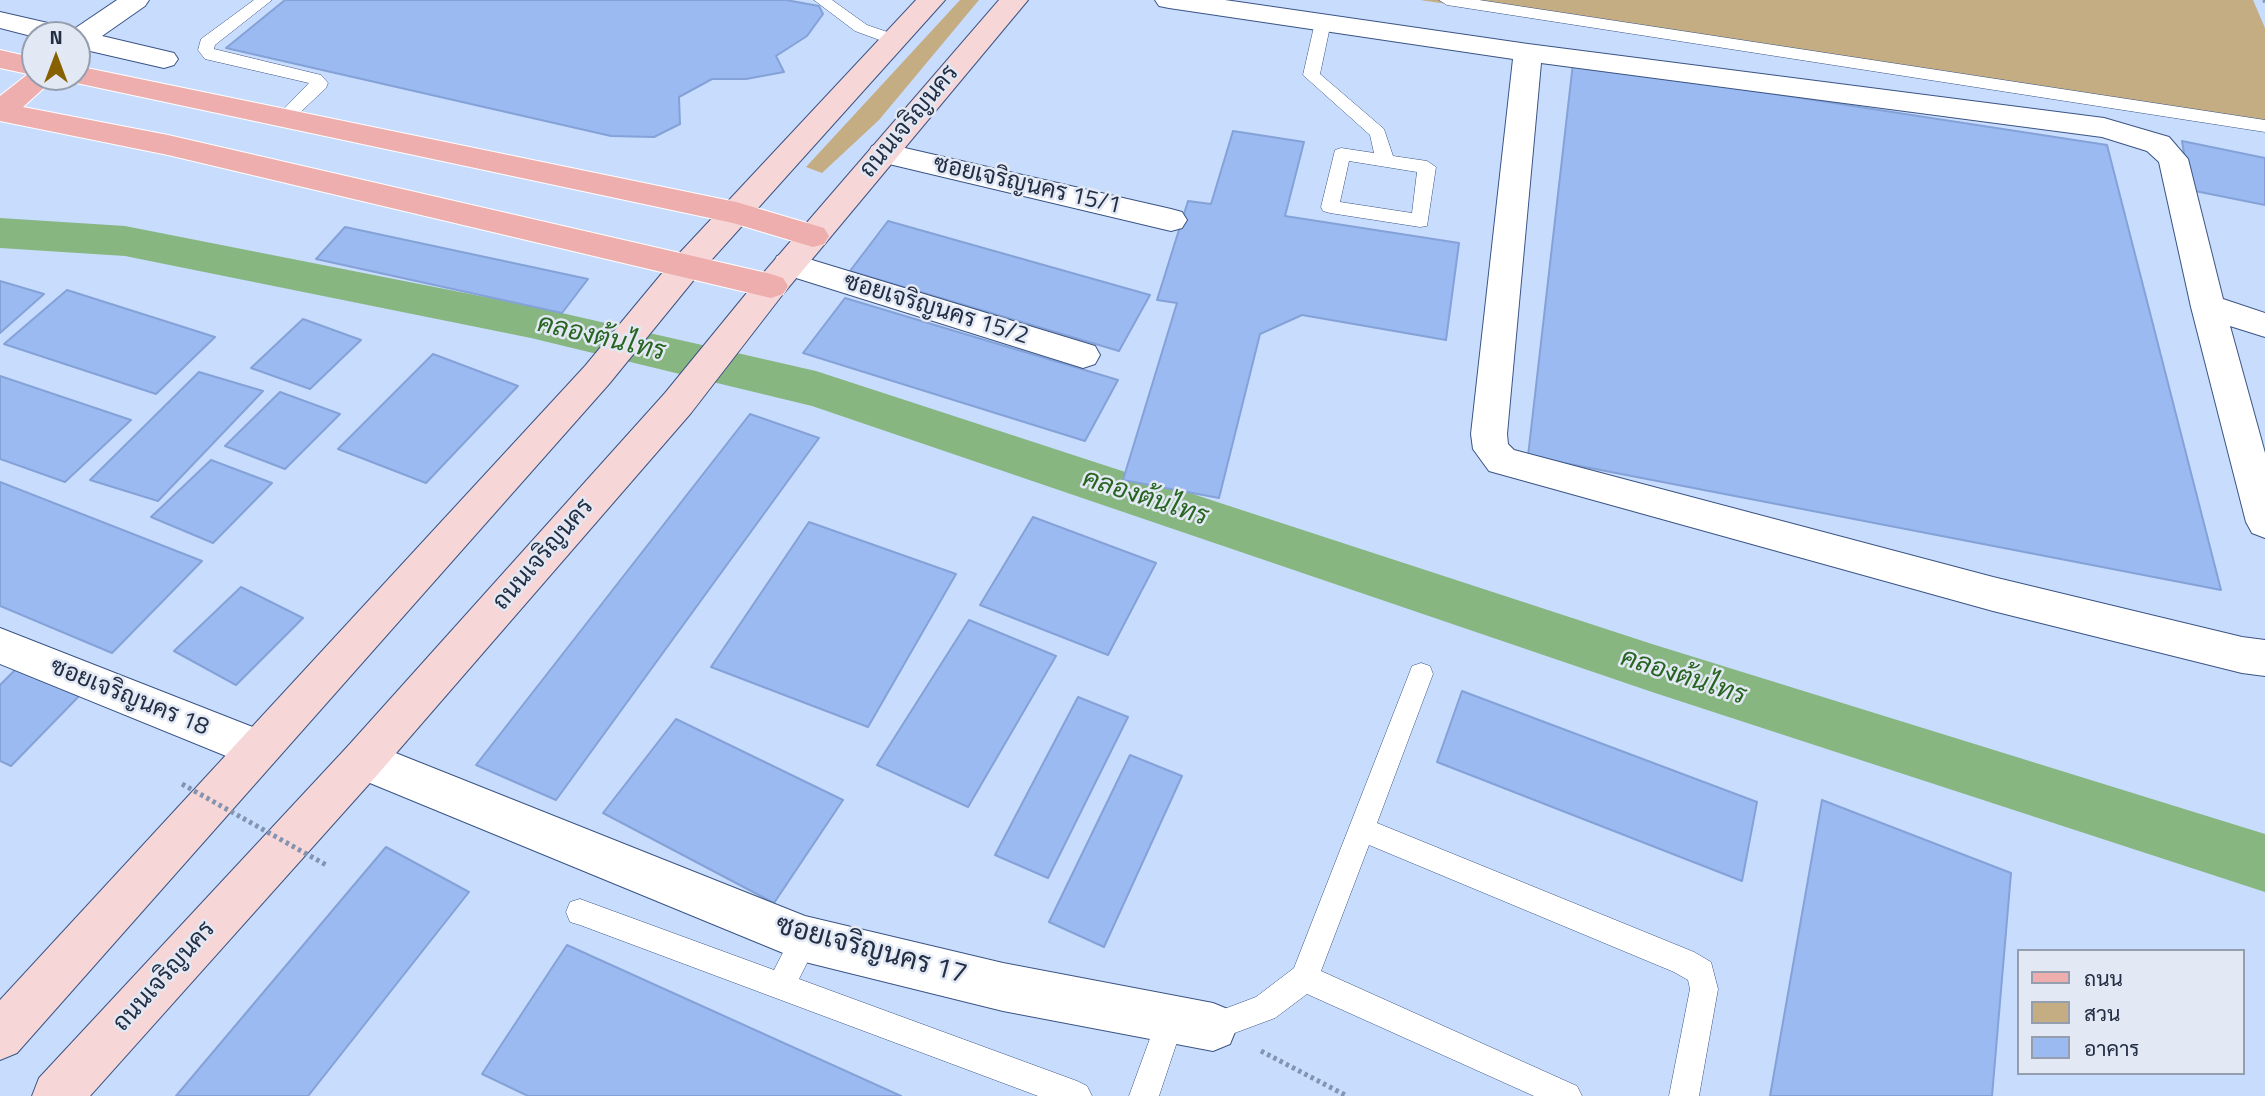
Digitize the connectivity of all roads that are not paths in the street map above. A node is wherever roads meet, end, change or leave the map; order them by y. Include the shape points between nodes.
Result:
1 (135, 0) edge
2 (264, 0) edge
3 (822, 0) edge
4 (931, 0) edge
5 (1014, 0) edge
6 (1169, 0) edge
7 (1447, 0) edge
8 (0, 20) edge
9 (1323, 22) junction
10 (21, 25) edge
11 (91, 27) edge
12 (893, 40) junction
13 (91, 42) edge
14 (1528, 53) junction
15 (0, 59) edge
16 (164, 59) dead end
17 (21, 63) edge
18 (91, 78) edge
19 (25, 91) edge
20 (0, 111) edge
21 (284, 118) junction
22 (2265, 126) edge
23 (883, 153) junction
24 (1385, 161) junction
25 (736, 213) junction
26 (1171, 220) dead end
27 (813, 236) junction
28 (685, 268) junction
29 (780, 275) junction
30 (2208, 307) junction
31 (2265, 325) edge
32 (1083, 355) dead end
33 (2265, 522) edge
34 (0, 646) edge
35 (2265, 658) edge
36 (1421, 674) dead end
37 (258, 749) junction
38 (363, 760) junction
39 (1362, 829) junction
40 (580, 912) dead end
41 (805, 939) junction
42 (1304, 978) junction
43 (780, 988) junction
44 (1192, 1024) junction
45 (0, 1036) edge
46 (1149, 1083) edge
47 (1561, 1093) edge
48 (57, 1096) edge
49 (1077, 1096) edge
50 (1684, 1096) edge

1 - 11 street
2 - 21 lane via 208,43 206,50 211,55 315,79 317,88
3 - 12 lane via 861,28
4 - 12 main road
5 - 23 main road, ถนนเจริญนคร
6 - 9 street
7 - 22 lane
8 - 10 street
9 - 14 street
9 - 24 lane via 1311,75 1378,133
12 - 25 main road
13 - 16 street
14 - 30 street via 2104,128 2158,144 2174,159
14 - 35 street via 1489,434 1491,449 1502,461 1993,594
15 - 17 main road
18 - 21 main road
19 - 20 main road
20 - 28 main road via 168,145
21 - 25 main road
23 - 26 street, ซอยเจริญนคร 15/1
23 - 27 main road, ถนนเจริญนคร
24 - 24 lane via 1427,167 1420,221 1330,207 1341,154
25 - 27 main road
25 - 28 main road
27 - 29 main road, ถนนเจริญนคร
28 - 29 main road
28 - 37 main road via 597,375
29 - 32 street, ซอยเจริญนคร 15/2
29 - 38 main road, ถนนเจริญนคร via 678,403
30 - 31 street
30 - 33 street
34 - 37 street, ซอยเจริญนคร 18
36 - 39 lane
37 - 45 main road
38 - 41 street, ซอยเจริญนคร 17
38 - 48 main road, ถนนเจริญนคร
39 - 42 lane
39 - 50 lane via 1700,972 1703,989
40 - 43 lane
41 - 43 lane
41 - 44 street, ซอยเจริญนคร 17 via 1003,987
42 - 44 lane via 1265,1008
42 - 47 lane
43 - 49 lane
44 - 46 lane

